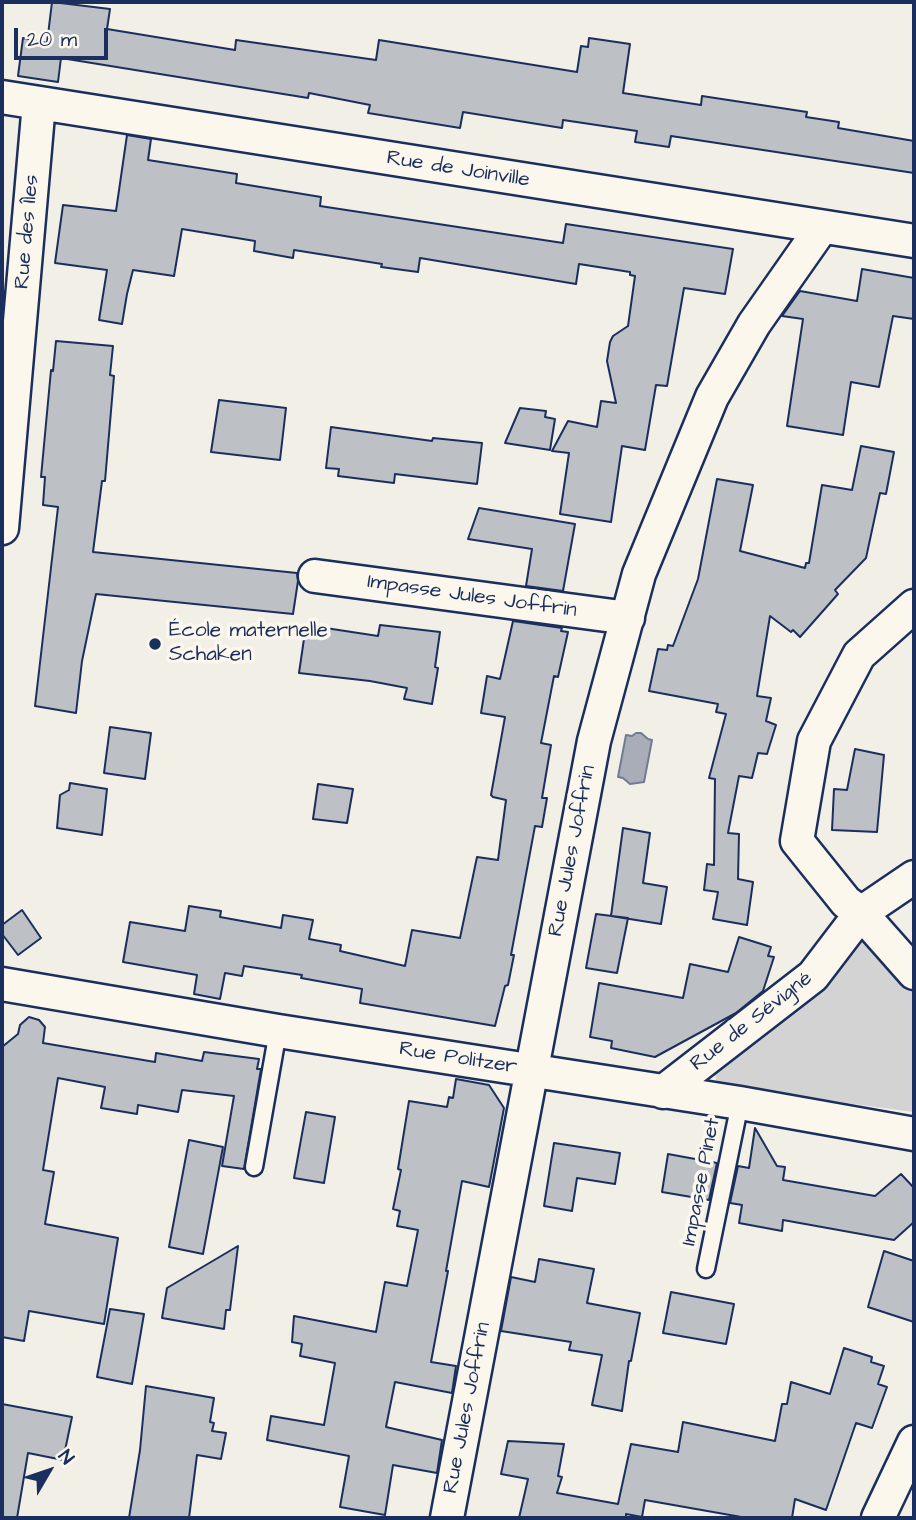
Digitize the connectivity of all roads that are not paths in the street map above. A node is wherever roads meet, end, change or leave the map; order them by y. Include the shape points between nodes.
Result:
1 (2, 96) edge
2 (39, 103) junction
3 (822, 227) junction
4 (914, 241) edge
5 (2, 528) edge
6 (315, 576) dead end
7 (914, 606) edge
8 (628, 618) junction
9 (914, 877) edge
10 (861, 913) junction
11 (914, 973) edge
12 (2, 984) edge
13 (278, 1031) junction
14 (531, 1071) junction
15 (663, 1092) junction
16 (740, 1104) junction
17 (914, 1134) edge
18 (254, 1167) dead end
19 (706, 1269) dead end
20 (914, 1442) edge
21 (447, 1518) edge
22 (877, 1518) edge

1 - 2 street, Rue de Joinville
2 - 3 street, Rue de Joinville
2 - 5 street, Rue des Îles
3 - 4 street, Rue de Joinville
3 - 8 street, Rue Jules Joffrin via 754,324 712,397 639,574
6 - 8 street, Impasse Jules Joffrin
7 - 10 street via 859,655 814,741 797,841 846,902
8 - 14 street, Rue Jules Joffrin via 594,741
9 - 10 street, Rue de Sévigné
10 - 11 street
10 - 15 street, Rue de Sévigné via 813,975
12 - 13 street, Rue Politzer
13 - 14 street, Rue Politzer
13 - 18 lane
14 - 15 street, Rue Politzer
14 - 21 street, Rue Jules Joffrin
15 - 16 street, Rue Politzer
16 - 17 street, Rue Politzer
16 - 19 lane, Impasse Pinet
20 - 22 street

